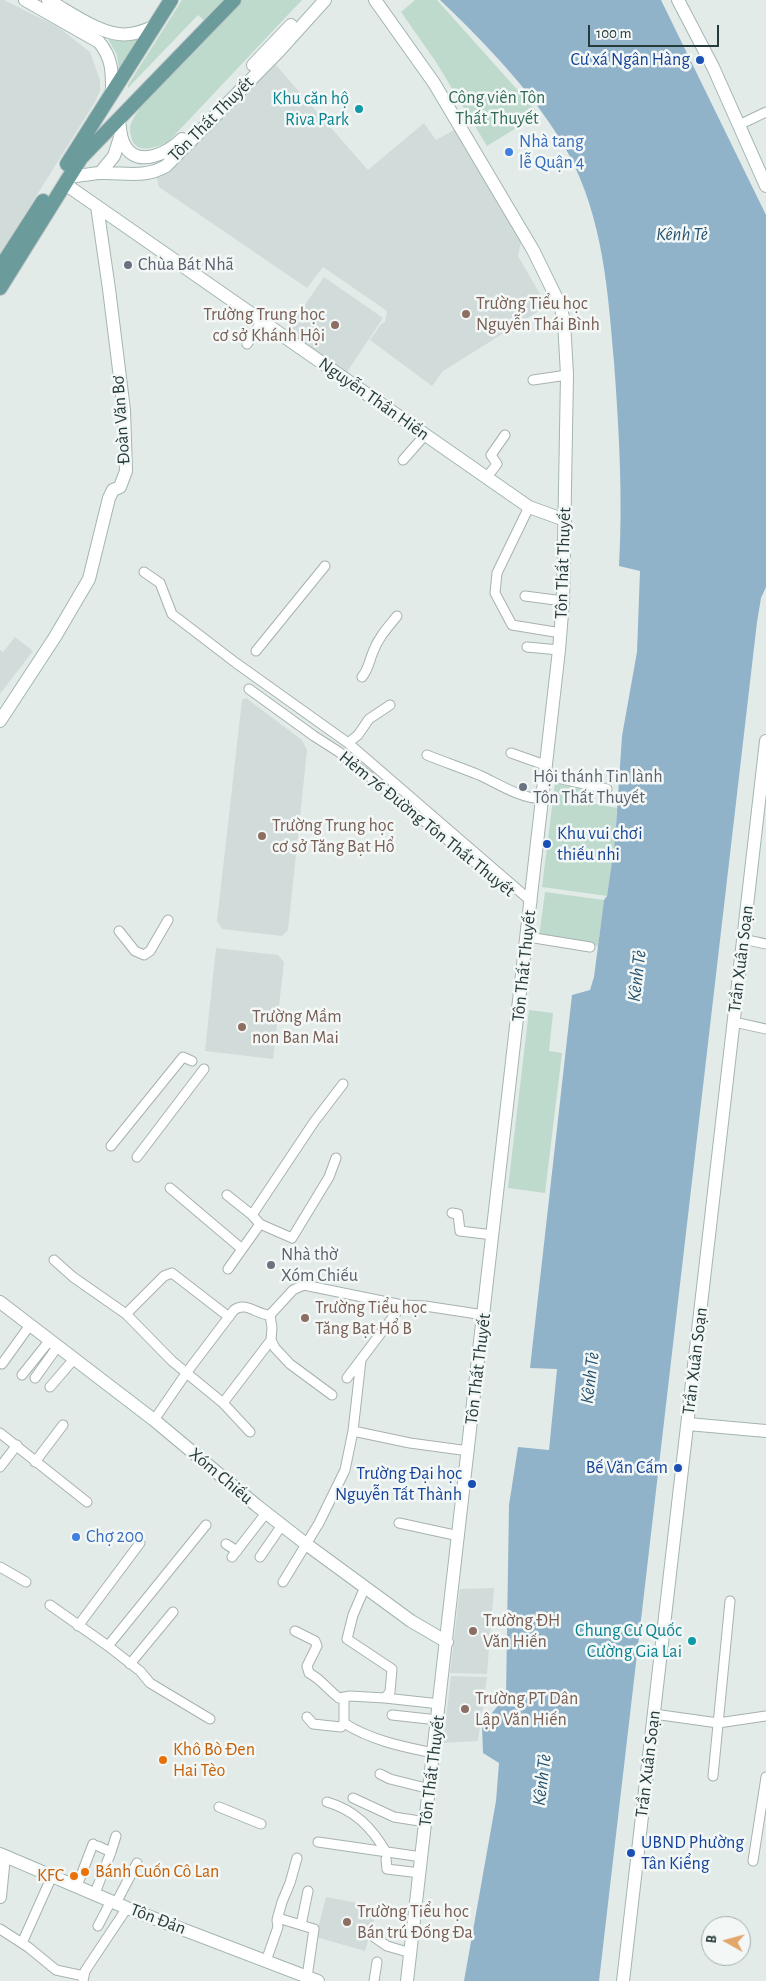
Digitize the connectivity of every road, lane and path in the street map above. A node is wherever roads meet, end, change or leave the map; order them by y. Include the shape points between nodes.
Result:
1 (25, 0) edge
2 (48, 0) edge
3 (171, 0) edge
4 (223, 0) edge
5 (234, 0) edge
6 (314, 0) edge
7 (325, 0) edge
8 (375, 0) edge
9 (678, 0) edge
10 (153, 28) junction
11 (140, 92) junction
12 (112, 94) junction
13 (766, 112) edge
14 (120, 119) junction
15 (739, 125) junction
16 (121, 133) junction
17 (80, 144) junction
18 (762, 164) edge
19 (100, 173) junction
20 (66, 180) junction
21 (766, 186) edge
22 (97, 206) junction
23 (0, 268) edge
24 (0, 288) edge
25 (262, 321) junction
26 (247, 344) dead end
27 (567, 375) junction
28 (533, 380) dead end
29 (425, 435) junction
30 (505, 435) dead end
31 (403, 460) dead end
32 (487, 478) junction
33 (529, 507) junction
34 (565, 520) junction
35 (325, 566) dead end
36 (144, 572) dead end
37 (525, 596) dead end
38 (563, 600) junction
39 (397, 616) dead end
40 (560, 633) junction
41 (527, 647) dead end
42 (559, 650) junction
43 (256, 651) dead end
44 (362, 676) dead end
45 (249, 689) dead end
46 (390, 705) dead end
47 (0, 721) edge
48 (766, 741) edge
49 (348, 742) junction
50 (511, 752) dead end
51 (428, 755) dead end
52 (544, 770) junction
53 (607, 789) dead end
54 (542, 799) junction
55 (531, 905) junction
56 (168, 920) dead end
57 (119, 931) dead end
58 (528, 937) junction
59 (743, 939) junction
60 (766, 944) edge
61 (590, 947) dead end
62 (734, 1022) junction
63 (766, 1029) edge
64 (192, 1061) dead end
65 (204, 1069) dead end
66 (343, 1084) dead end
67 (111, 1146) dead end
68 (137, 1157) dead end
69 (336, 1158) dead end
70 (170, 1188) dead end
71 (227, 1195) dead end
72 (452, 1213) dead end
73 (252, 1215) junction
74 (260, 1224) junction
75 (493, 1236) junction
76 (242, 1249) junction
77 (54, 1260) dead end
78 (228, 1269) dead end
79 (0, 1302) edge
80 (402, 1305) junction
81 (126, 1314) junction
82 (270, 1314) junction
83 (484, 1315) junction
84 (229, 1317) junction
85 (30, 1324) junction
86 (270, 1340) junction
87 (54, 1343) junction
88 (74, 1359) junction
89 (362, 1360) junction
90 (2, 1364) dead end
91 (187, 1372) junction
92 (22, 1375) dead end
93 (35, 1378) dead end
94 (347, 1378) dead end
95 (50, 1387) dead end
96 (332, 1396) dead end
97 (223, 1403) junction
98 (154, 1420) junction
99 (688, 1424) junction
100 (63, 1425) dead end
101 (354, 1431) junction
102 (766, 1431) edge
103 (0, 1432) edge
104 (250, 1432) dead end
105 (17, 1446) junction
106 (469, 1451) junction
107 (35, 1462) junction
108 (0, 1467) edge
109 (87, 1502) dead end
110 (266, 1513) junction
111 (399, 1523) dead end
112 (206, 1525) dead end
113 (282, 1526) junction
114 (459, 1536) junction
115 (140, 1543) dead end
116 (226, 1544) dead end
117 (306, 1544) junction
118 (260, 1557) dead end
119 (0, 1567) edge
120 (26, 1582) dead end
121 (283, 1582) dead end
122 (364, 1587) junction
123 (730, 1601) dead end
124 (50, 1605) dead end
125 (173, 1612) dead end
126 (78, 1626) junction
127 (294, 1631) dead end
128 (447, 1642) junction
129 (108, 1646) junction
130 (130, 1664) junction
131 (344, 1697) junction
132 (385, 1698) junction
133 (440, 1704) junction
134 (654, 1714) junction
135 (392, 1715) dead end
136 (766, 1716) edge
137 (306, 1717) dead end
138 (210, 1719) dead end
139 (438, 1720) junction
140 (344, 1723) junction
141 (718, 1723) junction
142 (434, 1753) junction
143 (380, 1774) dead end
144 (713, 1776) dead end
145 (766, 1777) edge
146 (430, 1789) junction
147 (353, 1798) dead end
148 (765, 1800) edge
149 (327, 1802) dead end
150 (219, 1806) dead end
151 (426, 1822) junction
152 (261, 1824) dead end
153 (116, 1836) dead end
154 (318, 1842) dead end
155 (111, 1852) junction
156 (2, 1855) edge
157 (386, 1855) junction
158 (422, 1856) junction
159 (297, 1858) dead end
160 (753, 1861) dead end
161 (136, 1863) dead end
162 (420, 1873) junction
163 (52, 1876) junction
164 (77, 1886) junction
165 (308, 1891) dead end
166 (95, 1894) junction
167 (0, 1897) edge
168 (118, 1904) junction
169 (278, 1918) junction
170 (301, 1925) junction
171 (98, 1926) dead end
172 (0, 1929) edge
173 (374, 1937) dead end
174 (22, 1943) junction
175 (411, 1953) junction
176 (266, 1960) junction
177 (377, 1962) dead end
178 (84, 1979) edge
179 (312, 1979) edge
180 (374, 1981) edge
181 (407, 1981) edge
182 (623, 1981) edge

1 - 12 main road via 99,42 108,53
2 - 10 main road via 105,31 131,34
3 - 10 main road
4 - 11 main road
5 - 11 main road
6 - 16 main road, Tôn Thất Thuyết via 172,149 151,156 136,156 125,147
7 - 19 main road, Tôn Thất Thuyết via 166,166 143,175
8 - 27 main road, Tôn Thất Thuyết via 434,83 537,258 560,305
9 - 15 main road
10 - 12 main road
11 - 14 main road
11 - 17 main road
12 - 17 main road
13 - 15 street
14 - 16 main road
14 - 20 main road via 81,158
15 - 18 main road
16 - 19 main road via 114,156
17 - 23 main road
18 - 21 main road
19 - 20 main road, Tôn Thất Thuyết
20 - 22 main road, Nguyễn Thần Hiến
20 - 24 main road
22 - 25 main road, Nguyễn Thần Hiến
22 - 47 main road, Đoàn Văn Bơ via 124,410 126,471 120,486 109,498 89,579
25 - 26 street
25 - 29 main road, Nguyễn Thần Hiến
27 - 28 street
27 - 34 main road, Tôn Thất Thuyết
29 - 31 street
29 - 32 main road, Nguyễn Thần Hiến
30 - 32 street via 491,455 497,464
32 - 33 main road, Nguyễn Thần Hiến
33 - 34 main road, Nguyễn Thần Hiến
33 - 40 street via 497,572 494,593 512,625
34 - 38 main road, Tôn Thất Thuyết
35 - 43 street
36 - 49 street via 160,583 172,614
37 - 38 street
38 - 40 main road, Tôn Thất Thuyết
39 - 44 street via 383,632
40 - 42 main road, Tôn Thất Thuyết
41 - 42 street
42 - 52 main road, Tôn Thất Thuyết
45 - 55 street, Hẻm 76 Đường Tôn Thất Thuyết via 339,752
46 - 49 street via 369,719 358,735
48 - 59 main road, Trần Xuân Soạn
49 - 55 street
50 - 52 street
51 - 54 street via 504,788
52 - 53 street
52 - 54 main road, Tôn Thất Thuyết
54 - 55 main road, Tôn Thất Thuyết
55 - 58 main road, Tôn Thất Thuyết
56 - 57 street via 150,951 144,955 135,950
58 - 61 street
58 - 75 main road, Tôn Thất Thuyết
59 - 60 street
59 - 62 main road, Trần Xuân Soạn
62 - 63 street
62 - 99 main road, Trần Xuân Soạn
64 - 67 street via 183,1056
65 - 68 street
66 - 73 street
69 - 74 street via 329,1177 292,1238
70 - 76 street
71 - 73 street
72 - 75 street via 458,1214 460,1231
73 - 74 street
74 - 76 street
75 - 83 main road, Tôn Thất Thuyết
76 - 78 street
77 - 81 street
79 - 85 main road, Xóm Chiếu
80 - 82 street via 304,1285 294,1290
80 - 83 street
80 - 89 street
81 - 84 street via 164,1276 172,1273
81 - 91 street
82 - 84 street via 238,1307
82 - 86 street
83 - 106 main road, Tôn Thất Thuyết
84 - 91 street
85 - 87 main road, Xóm Chiếu
85 - 90 street
86 - 96 street via 290,1364
86 - 97 street
87 - 88 main road, Xóm Chiếu
87 - 92 street
87 - 93 street
88 - 95 street
88 - 98 main road, Xóm Chiếu
89 - 94 street
89 - 101 street
91 - 97 street
91 - 98 street
97 - 104 street
98 - 110 main road, Xóm Chiếu
99 - 102 main road
99 - 134 main road, Trần Xuân Soạn
100 - 107 street
101 - 106 street
101 - 117 street via 345,1470
103 - 105 street
105 - 107 street
105 - 108 street
106 - 114 main road, Tôn Thất Thuyết
107 - 109 street
110 - 113 main road, Xóm Chiếu
110 - 116 street via 234,1554
111 - 114 street
112 - 129 street
113 - 117 main road, Xóm Chiếu
113 - 118 street
114 - 128 main road, Tôn Thất Thuyết
115 - 126 street
117 - 121 street
117 - 122 main road, Xóm Chiếu
119 - 120 street
122 - 128 main road, Xóm Chiếu
122 - 132 street via 347,1639 392,1669 390,1692
123 - 141 street
124 - 126 street
125 - 130 street
126 - 129 street
127 - 131 street via 315,1641 317,1646 307,1666 309,1673 339,1698
128 - 133 main road, Tôn Thất Thuyết
129 - 130 street
130 - 138 street via 150,1682
131 - 132 street
131 - 140 street
132 - 133 street
133 - 139 main road, Tôn Thất Thuyết
134 - 141 street
134 - 182 main road, Trần Xuân Soạn
135 - 139 street
136 - 141 street
137 - 140 street via 313,1724 341,1727
139 - 142 main road, Tôn Thất Thuyết
140 - 142 street via 403,1747
141 - 144 street
142 - 146 main road, Tôn Thất Thuyết
143 - 146 street
145 - 148 street
146 - 151 main road, Tôn Thất Thuyết
147 - 151 street via 394,1817
148 - 160 street
149 - 157 street via 361,1818
150 - 152 street
151 - 158 main road, Tôn Thất Thuyết
153 - 155 street
154 - 157 street
155 - 164 street via 96,1845
155 - 166 street
156 - 163 main road, Tôn Đản
156 - 167 main road
157 - 158 street
157 - 162 street via 388,1869
158 - 162 main road, Tôn Thất Thuyết
159 - 169 street
161 - 168 street
162 - 175 main road, Tôn Thất Thuyết
163 - 164 main road, Tôn Đản
163 - 174 street
164 - 166 main road, Tôn Đản
165 - 170 street
166 - 168 main road, Tôn Đản
168 - 171 street
168 - 176 main road, Tôn Đản
168 - 178 street
169 - 170 street
169 - 176 street via 278,1928
170 - 179 street via 314,1930
172 - 174 street
173 - 175 street via 387,1946
174 - 178 street via 56,1970
175 - 181 main road, Tôn Thất Thuyết
176 - 179 main road, Tôn Đản
177 - 180 street

